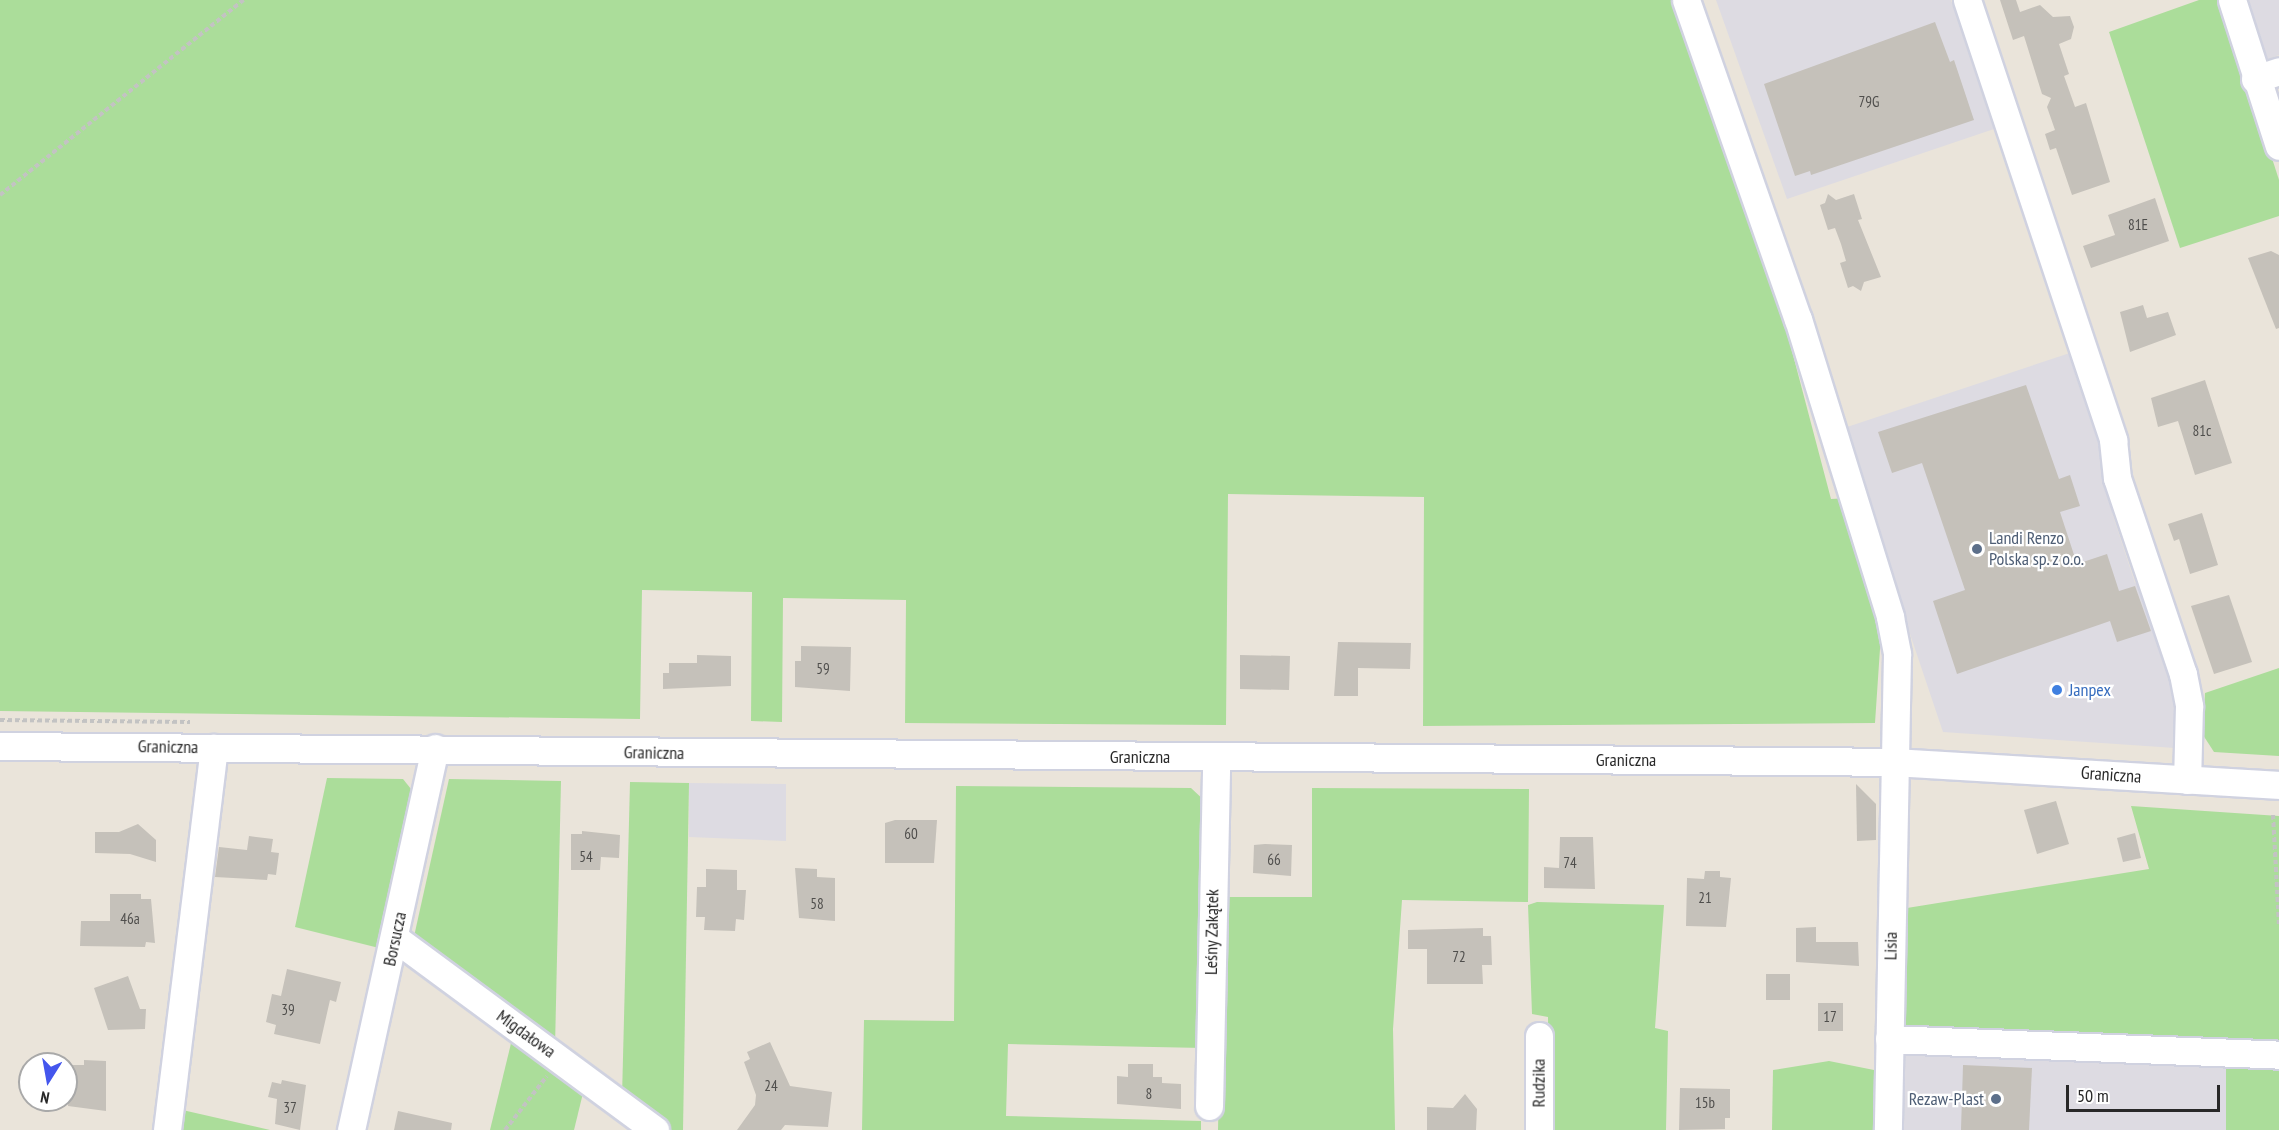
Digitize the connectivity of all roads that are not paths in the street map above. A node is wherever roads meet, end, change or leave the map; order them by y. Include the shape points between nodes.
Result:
1 (1686, 0) edge
2 (1967, 0) edge
3 (2232, 0) edge
4 (2267, 75) edge
5 (2279, 146) edge
6 (0, 746) edge
7 (214, 748) junction
8 (435, 748) junction
9 (1215, 758) junction
10 (1894, 762) junction
11 (2187, 780) junction
12 (2279, 785) edge
13 (396, 939) junction
14 (1539, 1036) dead end
15 (1889, 1039) junction
16 (2279, 1055) edge
17 (1209, 1106) dead end
18 (167, 1130) edge
19 (351, 1130) edge
20 (655, 1130) edge
21 (1539, 1130) edge
22 (1888, 1130) edge

1 - 10 street, Lisia via 1798,319 1890,617 1897,654
2 - 11 street via 2109,429 2117,478 2183,674 2189,706
3 - 4 street
4 - 5 street
6 - 7 street, Graniczna
7 - 8 street, Graniczna
7 - 18 street
8 - 9 street, Graniczna
8 - 13 street, Borsucza
9 - 10 street, Graniczna
9 - 17 street, Leśny Zakątek
10 - 11 street, Graniczna
10 - 15 street, Lisia
11 - 12 street, Graniczna
13 - 19 street, Borsucza
13 - 20 street, Migdałowa
14 - 21 street, Rudzika
15 - 16 street
15 - 22 street, Lisia

